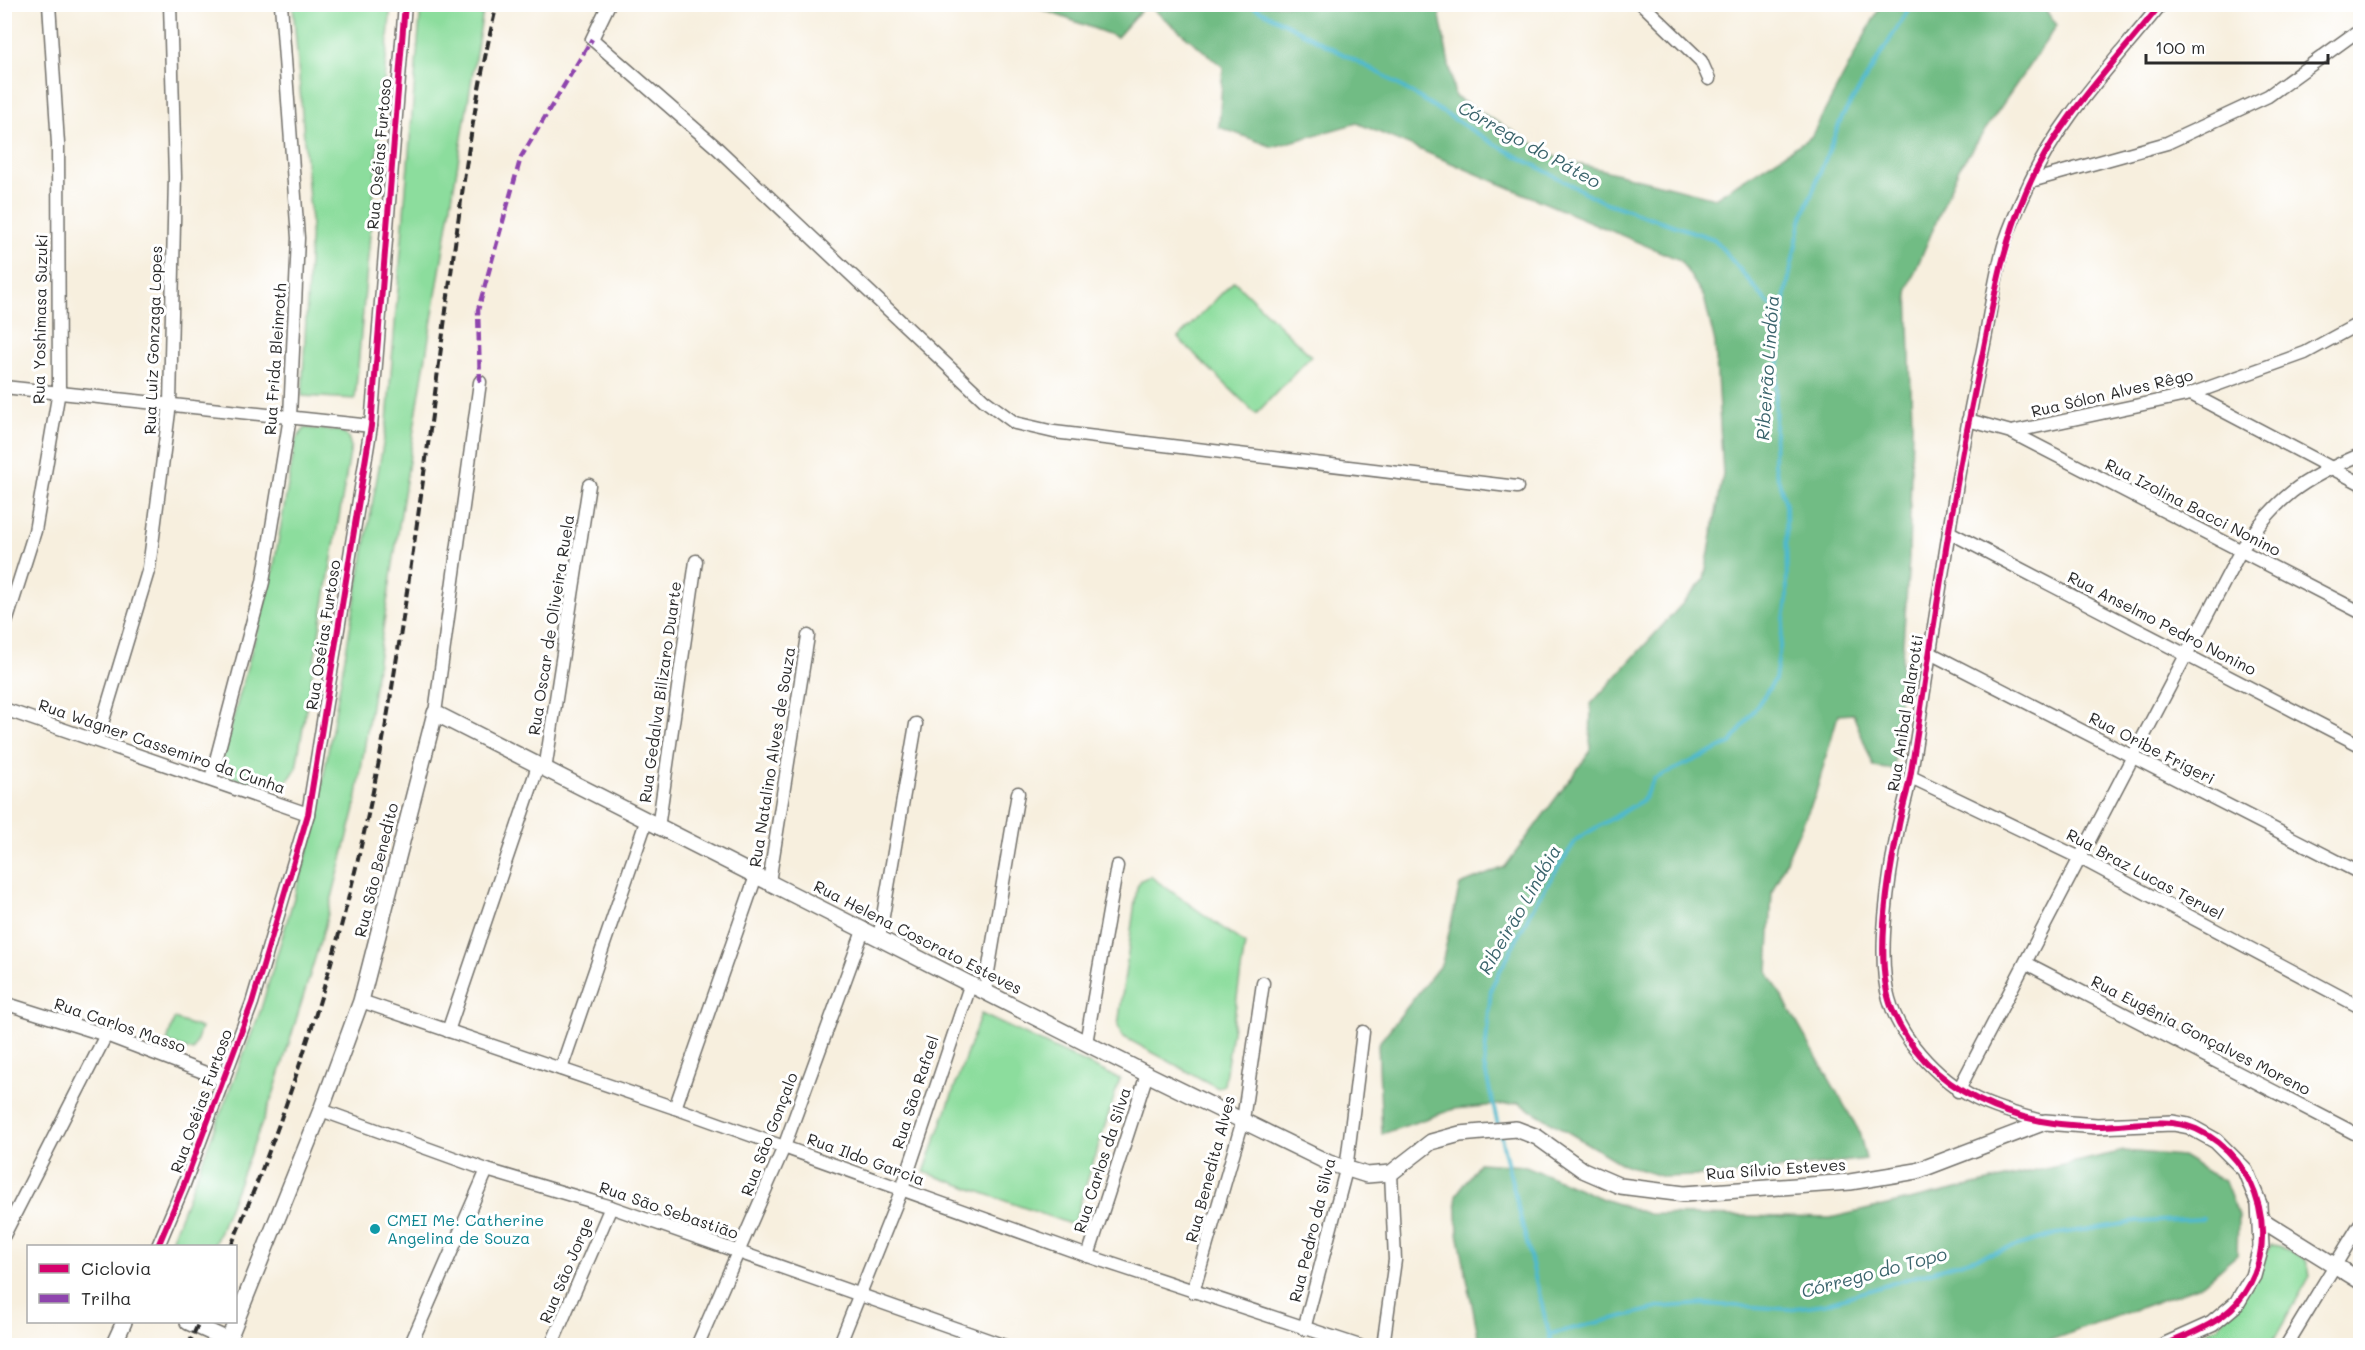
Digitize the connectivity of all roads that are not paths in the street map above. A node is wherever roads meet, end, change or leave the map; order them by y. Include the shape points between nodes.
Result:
1 (49, 4) edge
2 (170, 4) edge
3 (281, 4) edge
4 (405, 4) edge
5 (609, 4) edge
6 (1642, 4) edge
7 (2161, 4) edge
8 (2355, 33) dead end
9 (1709, 79) dead end
10 (2031, 181) junction
11 (2361, 322) edge
12 (480, 382) dead end
13 (4, 387) edge
14 (59, 391) junction
15 (2191, 394) junction
16 (170, 404) junction
17 (290, 417) junction
18 (1968, 420) junction
19 (370, 426) junction
20 (2011, 432) junction
21 (2361, 455) edge
22 (2330, 468) junction
23 (2361, 483) edge
24 (589, 485) dead end
25 (1517, 487) dead end
26 (1948, 532) junction
27 (2241, 550) junction
28 (696, 561) dead end
29 (2361, 612) edge
30 (4, 629) edge
31 (808, 636) dead end
32 (1928, 652) junction
33 (2186, 653) junction
34 (4, 709) edge
35 (435, 713) junction
36 (916, 724) dead end
37 (97, 740) junction
38 (2361, 745) edge
39 (2134, 757) junction
40 (542, 768) junction
41 (1911, 777) junction
42 (211, 779) junction
43 (1018, 793) dead end
44 (308, 814) junction
45 (652, 825) junction
46 (2080, 858) junction
47 (1117, 866) dead end
48 (2361, 873) edge
49 (762, 879) junction
50 (863, 931) junction
51 (879, 939) junction
52 (2026, 963) junction
53 (970, 983) junction
54 (1263, 983) dead end
55 (985, 990) junction
56 (361, 1001) junction
57 (4, 1003) edge
58 (2361, 1007) edge
59 (448, 1031) junction
60 (1363, 1032) dead end
61 (106, 1035) junction
62 (1086, 1043) junction
63 (561, 1069) junction
64 (1147, 1074) junction
65 (224, 1080) junction
66 (1958, 1091) junction
67 (675, 1108) junction
68 (321, 1110) junction
69 (1243, 1120) junction
70 (2045, 1122) junction
71 (2361, 1136) edge
72 (784, 1147) junction
73 (488, 1170) junction
74 (1346, 1170) junction
75 (1391, 1173) junction
76 (902, 1189) junction
77 (611, 1207) junction
78 (2262, 1220) junction
79 (2361, 1224) edge
80 (4, 1235) edge
81 (158, 1245) edge
82 (739, 1252) junction
83 (1088, 1256) junction
84 (2335, 1265) junction
85 (2361, 1281) edge
86 (1193, 1292) junction
87 (862, 1294) junction
88 (237, 1318) edge
89 (124, 1323) edge
90 (190, 1323) edge
91 (235, 1323) edge
92 (1304, 1329) junction
93 (985, 1342) edge
94 (227, 1343) edge
95 (113, 1346) edge
96 (410, 1346) edge
97 (551, 1346) edge
98 (698, 1346) edge
99 (839, 1346) edge
100 (1005, 1346) edge
101 (1360, 1346) edge
102 (1383, 1346) edge
103 (2163, 1346) edge
104 (2286, 1346) edge

1 - 14 street, Rua Yoshimasa Suzuki via 58,144
2 - 16 street, Rua Luiz Gonzaga Lopes via 175,177
3 - 17 street, Rua Frida Bleinroth via 298,238
4 - 19 street, Rua Oséias Furtoso
5 - 25 street via 592,39 717,148 984,400 1015,423 1054,432
6 - 9 street via 1701,61
7 - 10 street, Rua Anibal Balarotti via 2055,138
8 - 10 street via 2268,96 2167,143
10 - 18 street, Rua Anibal Balarotti via 2005,242
11 - 15 street, Rua Sólon Alves Rêgo via 2306,353
12 - 35 street, Rua São Benedito
13 - 14 street
14 - 16 street
14 - 30 street, Rua Yoshimasa Suzuki via 35,531
15 - 20 street, Rua Sólon Alves Rêgo
15 - 22 street
16 - 17 street
16 - 37 street, Rua Luiz Gonzaga Lopes via 149,568
17 - 19 street
17 - 42 street, Rua Frida Bleinroth via 263,582
18 - 20 street, Rua Sólon Alves Rêgo
18 - 26 street, Rua Anibal Balarotti
19 - 44 street, Rua Oséias Furtoso
20 - 27 street, Rua Izolina Bacci Nonino
21 - 22 street
22 - 23 street
22 - 27 street via 2301,483 2264,516
24 - 40 street, Rua Oscar de Oliveira Ruela
26 - 32 street, Rua Anibal Balarotti
26 - 33 street, Rua Anselmo Pedro Nonino
27 - 29 street, Rua Izolina Bacci Nonino
27 - 33 street
28 - 45 street, Rua Gedalva Bilizaro Duarte
31 - 49 street, Rua Natalino Alves de Souza
32 - 39 street, Rua Oribe Frigeri
32 - 41 street, Rua Anibal Balarotti
33 - 38 street, Rua Anselmo Pedro Nonino
33 - 39 street
34 - 37 street, Rua Wagner Cassemiro da Cunha
35 - 40 street, Rua Helena Coscrato Esteves
35 - 56 street, Rua São Benedito
36 - 51 street
37 - 42 street, Rua Wagner Cassemiro da Cunha
39 - 46 street
39 - 48 street, Rua Oribe Frigeri
40 - 45 street, Rua Helena Coscrato Esteves
40 - 59 street, Rua Oscar de Oliveira Ruela
41 - 46 street, Rua Braz Lucas Teruel
41 - 66 street, Rua Anibal Balarotti via 1898,831 1887,913 1885,984 1908,1039
42 - 44 street, Rua Wagner Cassemiro da Cunha
43 - 55 street
44 - 65 street, Rua Oséias Furtoso via 252,1003
45 - 49 street, Rua Helena Coscrato Esteves
45 - 63 street, Rua Gedalva Bilizaro Duarte
46 - 52 street
46 - 58 street, Rua Braz Lucas Teruel
47 - 62 street
49 - 50 street, Rua Helena Coscrato Esteves
49 - 67 street, Rua Natalino Alves de Souza
50 - 51 street, Rua Helena Coscrato Esteves
50 - 72 street, Rua São Gonçalo
51 - 53 street, Rua Helena Coscrato Esteves
52 - 66 street
52 - 71 street, Rua Eugênia Gonçalves Moreno
53 - 55 street, Rua Helena Coscrato Esteves
53 - 76 street, Rua São Rafael
54 - 69 street, Rua Benedita Alves
55 - 62 street, Rua Helena Coscrato Esteves
56 - 59 street, Rua Ildo Garcia
56 - 68 street, Rua São Benedito
57 - 61 street, Rua Carlos Masso
59 - 63 street, Rua Ildo Garcia
60 - 74 street, Rua Pedro da Silva
61 - 65 street, Rua Carlos Masso
61 - 80 street
62 - 64 street, Rua Helena Coscrato Esteves
63 - 67 street, Rua Ildo Garcia
64 - 69 street, Rua Helena Coscrato Esteves
64 - 83 street, Rua Carlos da Silva
65 - 81 street, Rua Oséias Furtoso
66 - 70 street, Rua Anibal Balarotti via 1996,1109
67 - 72 street, Rua Ildo Garcia
68 - 73 street, Rua São Sebastião
68 - 88 street, Rua São Benedito
69 - 74 street, Rua Helena Coscrato Esteves
69 - 86 street, Rua Benedita Alves
70 - 75 street, Rua Sílvio Esteves via 1917,1171 1850,1182 1684,1194 1620,1186 1583,1170 1537,1137 1516,1129 1460,1134 1431,1142
70 - 78 street, Rua Anibal Balarotti via 2097,1126 2173,1123 2202,1132 2226,1149 2245,1170 2257,1195
72 - 76 street, Rua Ildo Garcia
72 - 82 street, Rua São Gonçalo
73 - 77 street, Rua São Sebastião
73 - 96 street
74 - 75 street, Rua Helena Coscrato Esteves via 1367,1175
74 - 92 street, Rua Pedro da Silva
75 - 102 street via 1395,1260
76 - 83 street, Rua Ildo Garcia
76 - 87 street, Rua São Rafael
77 - 82 street, Rua São Sebastião
77 - 97 street, Rua São Jorge
78 - 84 street
78 - 103 street, Rua Anibal Balarotti via 2258,1264 2237,1303 2212,1324
79 - 84 street
82 - 87 street, Rua São Sebastião
82 - 98 street, Rua São Gonçalo
83 - 86 street, Rua Ildo Garcia
84 - 85 street
84 - 104 street
86 - 92 street, Rua Ildo Garcia
87 - 93 street, Rua São Sebastião
87 - 99 street, Rua São Rafael
89 - 95 street
90 - 94 street
91 - 94 street, Rua São Benedito
92 - 101 street, Rua Ildo Garcia
93 - 100 street, Rua São Sebastião

